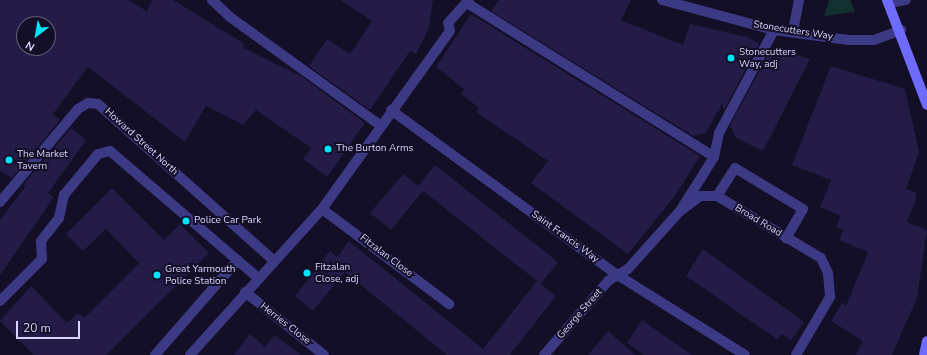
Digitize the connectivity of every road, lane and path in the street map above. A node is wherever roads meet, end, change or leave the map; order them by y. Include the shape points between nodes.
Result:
1 (212, 0) edge
2 (662, 0) edge
3 (799, 0) edge
4 (906, 0) edge
5 (888, 1) edge
6 (468, 2) edge
7 (774, 30) junction
8 (901, 30) junction
9 (793, 32) junction
10 (927, 104) edge
11 (392, 110) junction
12 (382, 126) junction
13 (714, 157) junction
14 (717, 196) junction
15 (0, 202) edge
16 (322, 209) junction
17 (679, 212) junction
18 (786, 238) junction
19 (238, 260) junction
20 (274, 261) junction
21 (616, 274) junction
22 (258, 278) junction
23 (245, 292) junction
24 (0, 301) edge
25 (449, 304) dead end
26 (927, 340) edge
27 (155, 355) edge
28 (190, 355) edge
29 (324, 355) edge
30 (544, 355) edge
31 (744, 355) edge
32 (796, 355) edge
33 (924, 355) edge

1 - 12 street via 230,17
2 - 7 street, Stonecutters Way
3 - 9 street
4 - 5 street
5 - 8 main road
6 - 11 street via 448,22 450,31
6 - 13 street
7 - 9 street, Stonecutters Way
7 - 13 street via 719,133
8 - 9 street, Stonecutters Way via 874,40
8 - 10 main road
11 - 12 street
11 - 21 street, Saint Francis Way
12 - 16 street
13 - 17 street
14 - 17 street via 700,196
14 - 18 street, Broad Road
14 - 18 street via 735,168 803,209
15 - 20 street, Howard Street North via 78,109 88,103 98,104
16 - 20 street
16 - 25 street, Fitzalan Close
17 - 21 street via 628,269
18 - 32 street, Broad Road via 821,258 832,285 830,296
19 - 22 street
19 - 24 street via 110,151 98,154 64,195 59,218 41,241 42,259
19 - 27 street
20 - 22 street
21 - 30 street, George Street
21 - 31 street, Saint Francis Way
22 - 23 street
23 - 28 street
23 - 29 street, Herries Close
26 - 33 main road

